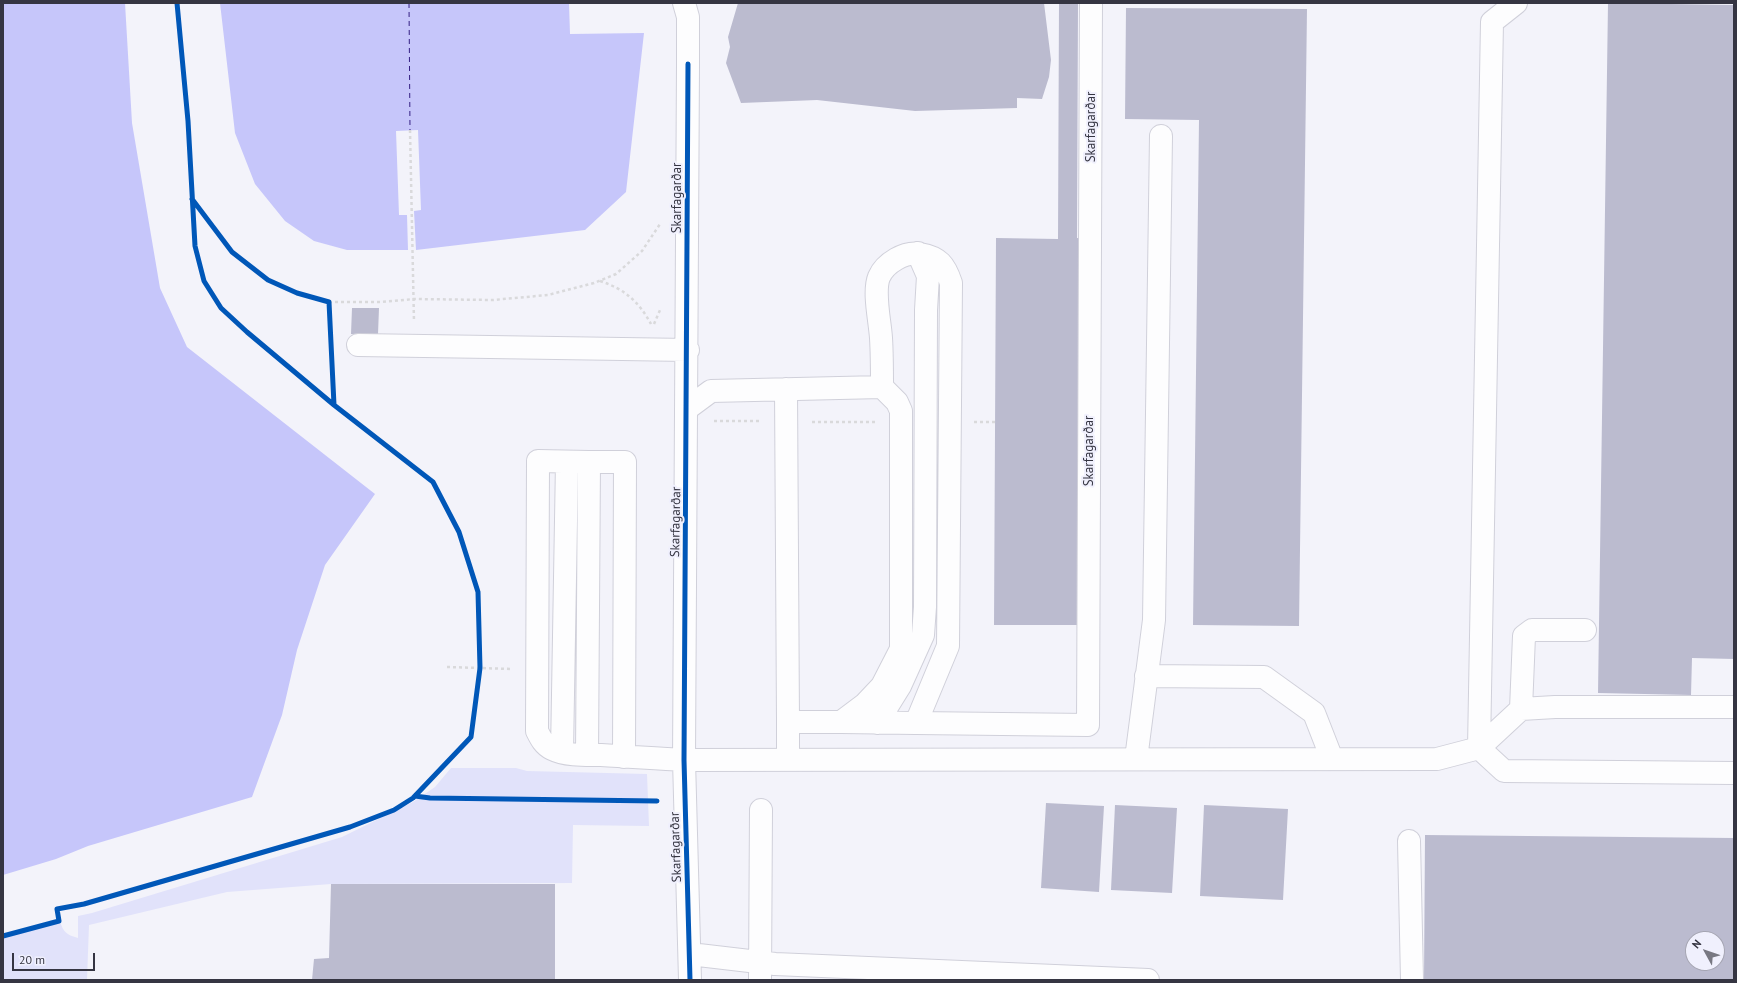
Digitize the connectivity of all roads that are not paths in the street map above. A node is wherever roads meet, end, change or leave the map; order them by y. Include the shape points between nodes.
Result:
1 (684, 3) edge
2 (1091, 3) edge
3 (1516, 3) edge
4 (1161, 136) dead end
5 (918, 253) junction
6 (358, 345) dead end
7 (688, 350) junction
8 (882, 387) junction
9 (786, 389) junction
10 (688, 408) junction
11 (567, 462) junction
12 (589, 462) junction
13 (1585, 630) dead end
14 (1146, 676) junction
15 (1734, 707) edge
16 (1521, 709) junction
17 (788, 722) junction
18 (841, 722) junction
19 (877, 723) junction
20 (916, 723) junction
21 (1479, 748) junction
22 (562, 752) junction
23 (587, 755) junction
24 (624, 757) junction
25 (1136, 759) junction
26 (1332, 759) junction
27 (684, 760) junction
28 (788, 760) junction
29 (1734, 773) edge
30 (761, 810) dead end
31 (1409, 841) dead end
32 (690, 954) junction
33 (760, 971) edge
34 (690, 980) edge
35 (1148, 980) edge
36 (1412, 980) edge

1 - 7 street, Skarfagarðar via 688,17
2 - 20 street, Skarfagarðar via 1088,725
3 - 21 street via 1492,22
4 - 14 street via 1154,620
5 - 8 street via 902,256 879,276 877,294
5 - 19 street via 928,276 925,607 922,636 900,686
5 - 20 street via 934,257 945,267 951,283 948,646
6 - 7 street
7 - 10 street, Skarfagarðar
8 - 9 street
8 - 18 street via 898,402 902,422 901,649 882,686 865,704
9 - 10 street via 711,391
9 - 17 street
10 - 27 street, Skarfagarðar
11 - 12 street
11 - 22 street
11 - 22 street via 538,461 537,731 542,742
12 - 23 street
12 - 24 street via 625,462
13 - 16 street via 1532,630 1524,636
14 - 25 street
14 - 26 street via 1264,677 1314,713
15 - 16 street
16 - 21 street
17 - 18 street, Skarfagarðar
17 - 28 street
18 - 19 street, Skarfagarðar
19 - 20 street, Skarfagarðar
21 - 26 street via 1437,759
21 - 29 street via 1504,771
22 - 23 street
23 - 24 street
24 - 27 street
25 - 26 street
25 - 28 street
27 - 28 street
27 - 32 street, Skarfagarðar
30 - 33 street
31 - 36 street
32 - 33 street
32 - 34 street, Skarfagarðar
33 - 35 street

